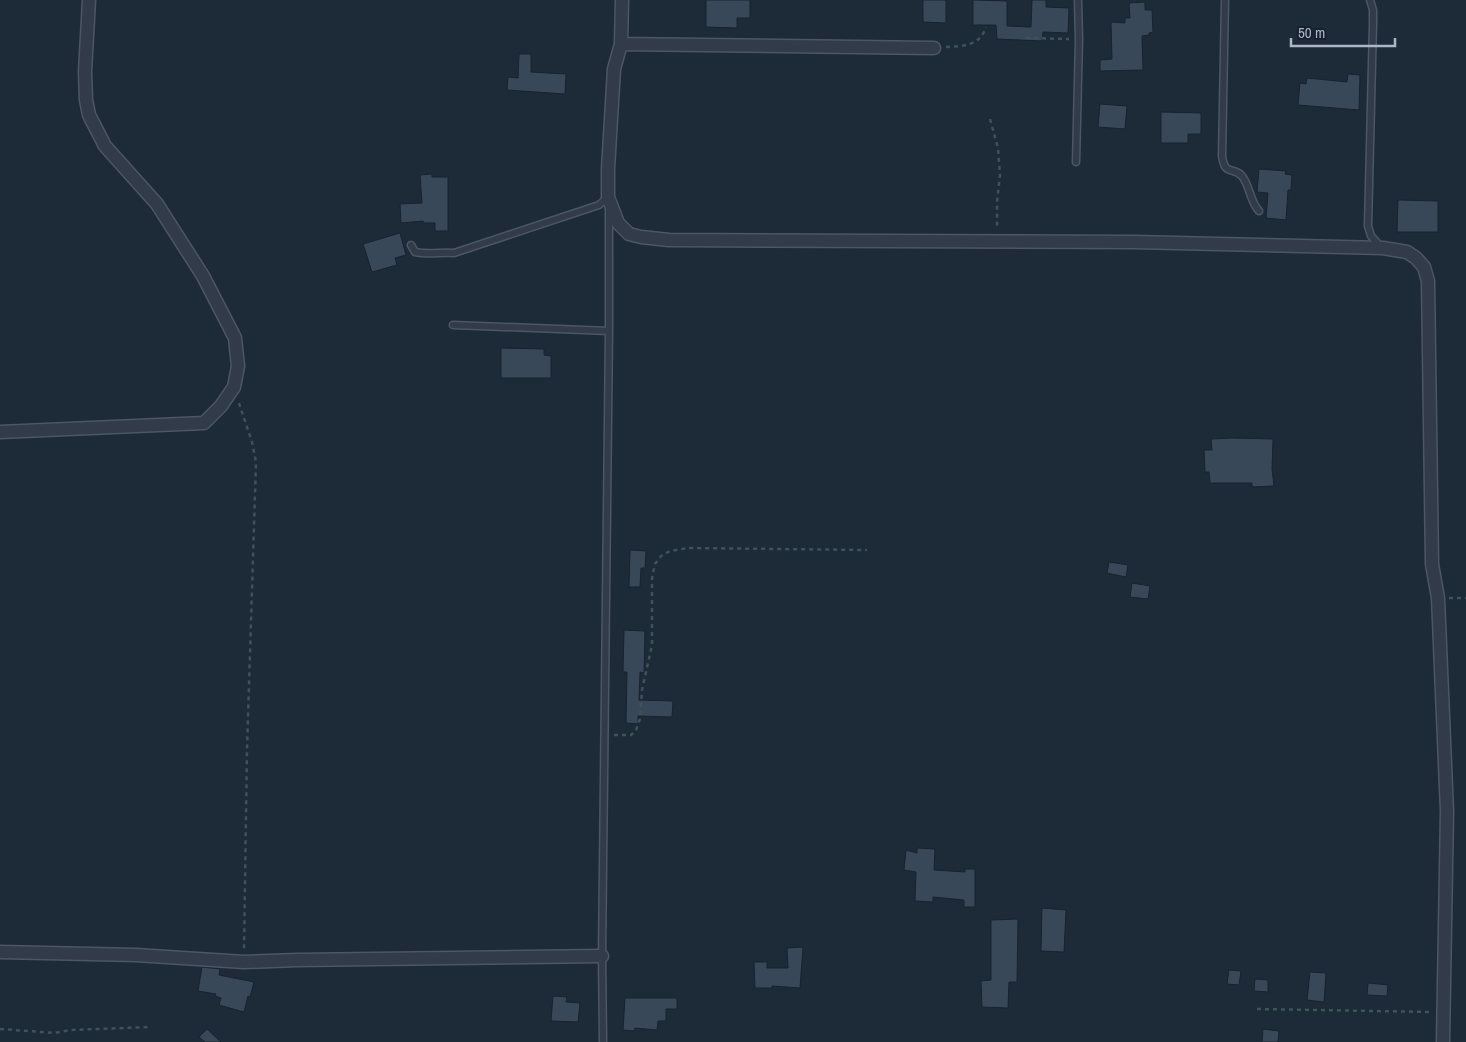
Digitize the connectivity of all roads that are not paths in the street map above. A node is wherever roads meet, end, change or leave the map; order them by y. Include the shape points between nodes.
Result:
1 (89, 0) edge
2 (622, 0) edge
3 (1078, 0) edge
4 (1225, 0) edge
5 (1370, 0) edge
6 (621, 44) junction
7 (934, 48) road end
8 (1076, 162) dead end
9 (608, 197) junction
10 (1259, 212) dead end
11 (410, 246) dead end
12 (1383, 248) junction
13 (453, 325) dead end
14 (609, 331) junction
15 (0, 432) edge
16 (0, 952) edge
17 (602, 956) junction
18 (603, 1042) edge
19 (1443, 1042) edge

1 - 15 street via 85,72 89,115 105,146 157,204 203,276 235,338 238,366 234,387 204,422
2 - 6 street
3 - 8 lane
4 - 10 lane via 1223,165 1242,176
5 - 12 lane via 1373,24 1368,226 1370,236
6 - 7 street
6 - 9 street via 614,69
9 - 11 lane via 599,205 454,253 423,254
9 - 12 street via 618,223 629,234 669,240 1153,242
9 - 14 lane
12 - 19 street via 1407,252 1416,258 1424,267 1428,281 1432,564 1438,598 1447,811
13 - 14 lane
14 - 17 lane
16 - 17 street via 136,955 244,962
17 - 18 lane

